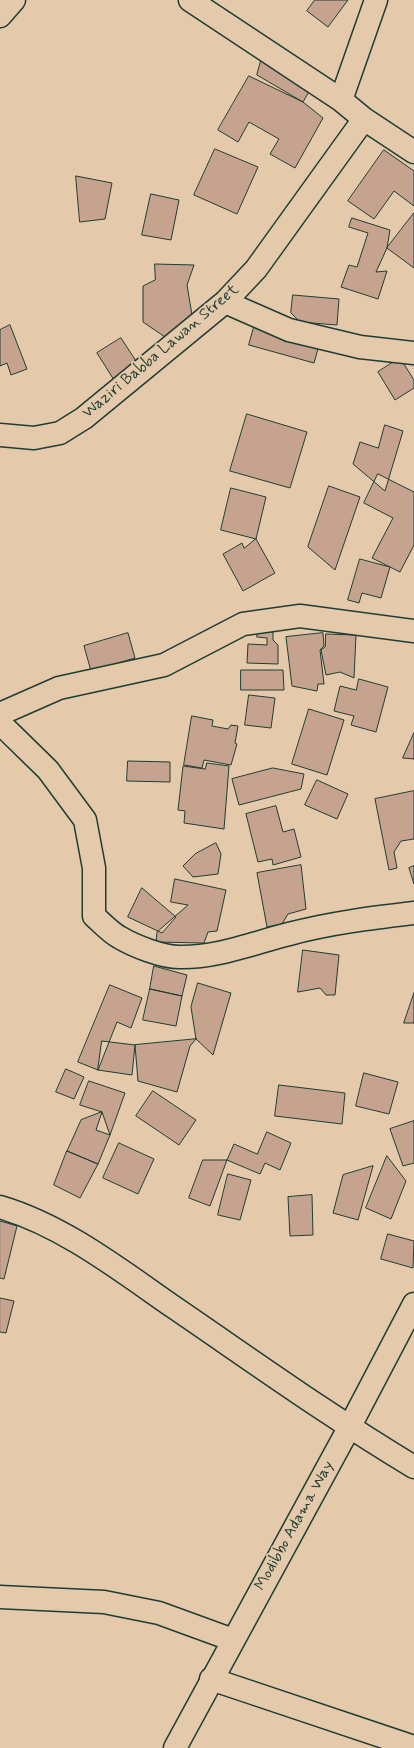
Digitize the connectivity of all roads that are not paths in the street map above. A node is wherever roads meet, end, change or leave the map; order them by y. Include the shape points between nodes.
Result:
1 (14, 0) edge
2 (190, 0) edge
3 (376, 0) edge
4 (0, 16) edge
5 (341, 100) junction
6 (364, 119) junction
7 (414, 152) edge
8 (225, 302) junction
9 (414, 353) edge
10 (0, 435) edge
11 (414, 631) edge
12 (0, 714) edge
13 (0, 723) edge
14 (414, 913) edge
15 (0, 1207) edge
16 (414, 1304) edge
17 (349, 1428) junction
18 (414, 1467) edge
19 (0, 1597) edge
20 (233, 1640) junction
21 (211, 1679) junction
22 (414, 1746) edge
23 (175, 1748) edge

1 - 4 street
2 - 5 street
3 - 5 street
5 - 6 street
6 - 7 street
6 - 8 street, Waziri Babba Lawan Street via 256,269
8 - 9 street via 289,330 360,347
8 - 10 street, Waziri Babba Lawan Street via 84,418 60,433 34,438
11 - 12 street via 300,616 242,624 164,665 59,688
13 - 14 street via 48,770 85,820 94,868 94,916 119,937 156,953 179,958 238,948 355,920
15 - 17 street via 21,1213 72,1239
16 - 17 street, Modibbo Adama Way
17 - 18 street
17 - 20 street, Modibbo Adama Way
19 - 20 street via 104,1602 159,1613
20 - 21 street, Modibbo Adama Way
21 - 22 street
21 - 23 street, Modibbo Adama Way

